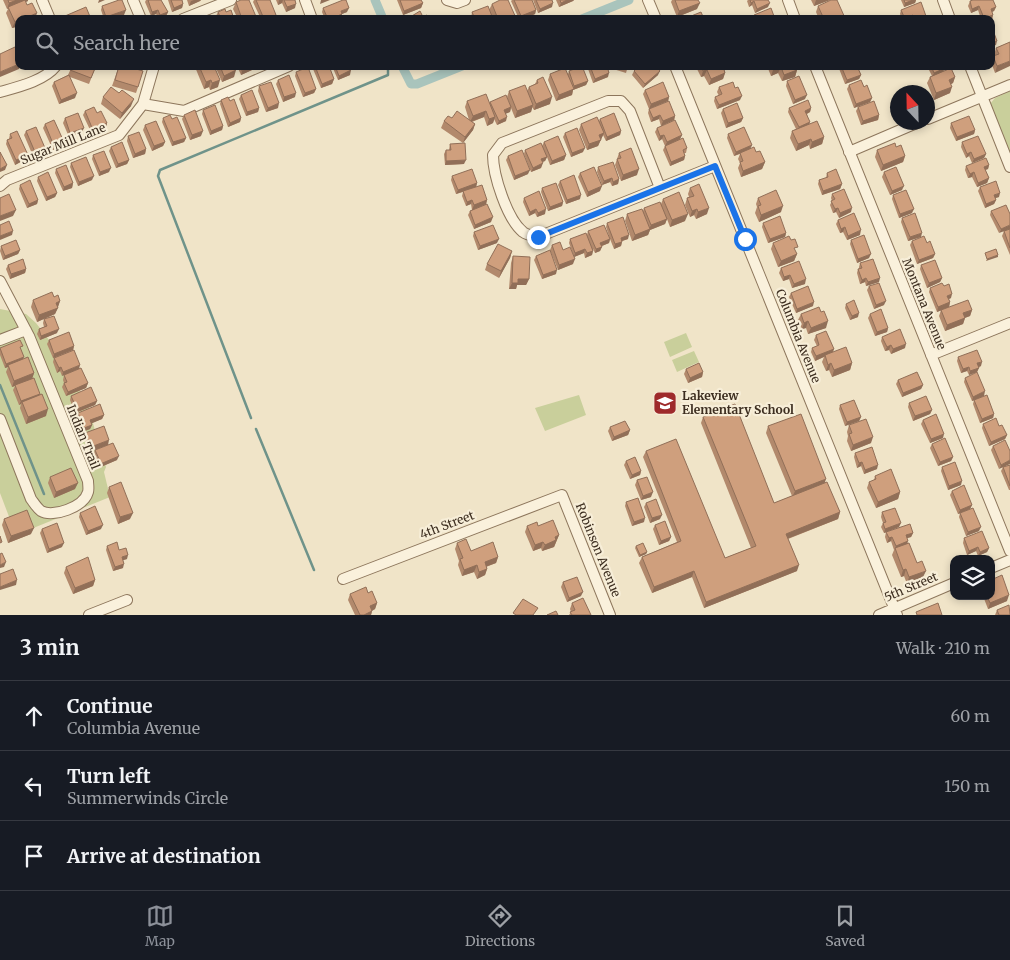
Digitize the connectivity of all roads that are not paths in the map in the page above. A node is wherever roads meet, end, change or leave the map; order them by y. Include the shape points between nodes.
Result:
1 (42, 0) edge
2 (133, 0) edge
3 (231, 0) edge
4 (305, 0) edge
5 (447, 0) edge
6 (465, 0) edge
7 (788, 0) edge
8 (943, 0) edge
9 (648, 1) edge
10 (48, 15) edge
11 (139, 15) edge
12 (193, 15) edge
13 (311, 15) edge
14 (654, 15) edge
15 (794, 15) edge
16 (949, 15) edge
17 (53, 70) edge
18 (153, 70) edge
19 (280, 70) edge
20 (677, 70) edge
21 (816, 70) edge
22 (972, 70) edge
23 (1010, 85) edge
24 (0, 92) edge
25 (982, 96) junction
26 (143, 104) junction
27 (935, 116) edge
28 (900, 130) edge
29 (849, 152) junction
30 (715, 166) junction
31 (1010, 167) edge
32 (0, 186) edge
33 (660, 188) junction
34 (0, 281) edge
35 (1010, 323) edge
36 (26, 330) junction
37 (0, 340) edge
38 (931, 355) junction
39 (0, 419) edge
40 (562, 495) joint
41 (1010, 552) edge
42 (1010, 560) edge
43 (995, 566) edge
44 (343, 579) dead end
45 (950, 585) edge
46 (127, 600) dead end
47 (896, 611) edge
48 (89, 615) edge
49 (610, 615) edge
50 (879, 615) edge

1 - 10 street
2 - 11 street
3 - 12 street
4 - 13 street
5 - 6 street via 457,3
7 - 15 street
8 - 16 street
9 - 14 street
17 - 24 street
18 - 26 street, Sugar Mill Lane
19 - 26 street via 184,111
20 - 30 street, Columbia Avenue
21 - 29 street, Montana Avenue
22 - 25 street
23 - 25 street
25 - 27 street
25 - 31 street
26 - 32 street, Sugar Mill Lane via 119,135
28 - 29 street
29 - 38 street, Montana Avenue
30 - 33 street
30 - 47 street, Columbia Avenue
33 - 33 street via 630,111 621,101 608,101 502,144 493,154 493,170 514,223 525,234 538,237
34 - 36 street, Indian Trail
35 - 38 street
36 - 37 street
36 - 39 street, Indian Trail via 88,481 86,498 56,513 47,514 39,510 31,499
38 - 41 street, Montana Avenue
40 - 44 street, 4th Street
40 - 49 street, Robinson Avenue
42 - 43 street
45 - 47 street, 5th Street
46 - 48 street
47 - 50 street, 5th Street

